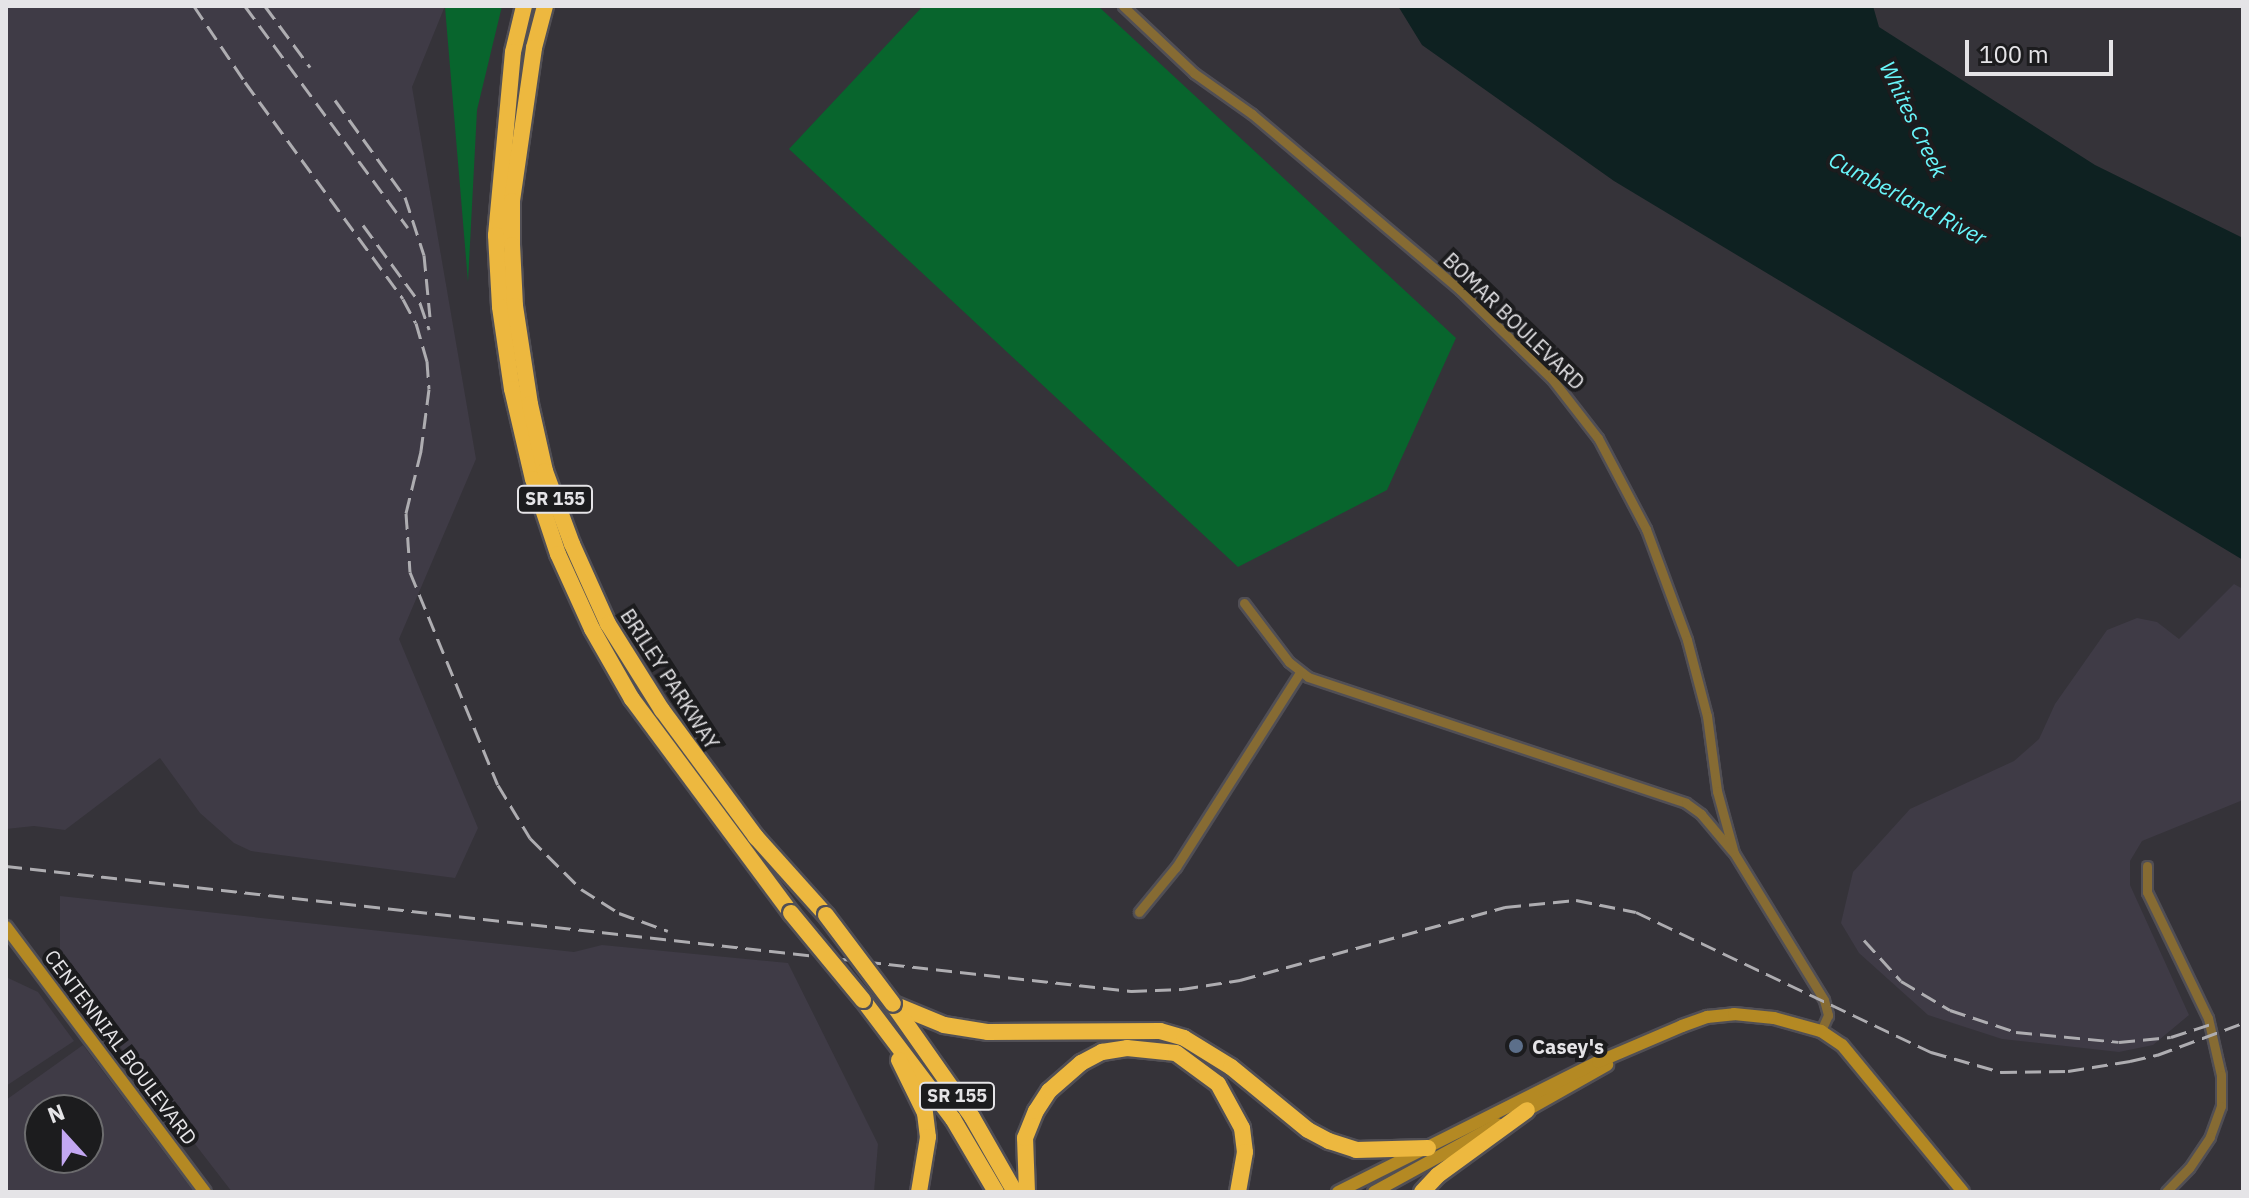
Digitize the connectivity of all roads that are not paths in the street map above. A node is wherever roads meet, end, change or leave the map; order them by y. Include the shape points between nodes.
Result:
1 (524, 6) edge
2 (545, 6) edge
3 (1123, 6) edge
4 (1244, 603) dead end
5 (1300, 672) junction
6 (1734, 853) junction
7 (2147, 866) dead end
8 (1139, 912) dead end
9 (6, 927) edge
10 (893, 1004) junction
11 (883, 1026) junction
12 (1821, 1031) junction
13 (1619, 1056) junction
14 (1527, 1110) junction
15 (1428, 1148) junction
16 (205, 1192) edge
17 (919, 1192) edge
18 (996, 1192) edge
19 (1015, 1192) edge
20 (1027, 1192) edge
21 (1238, 1192) edge
22 (1338, 1192) edge
23 (1374, 1192) edge
24 (1422, 1192) edge
25 (1963, 1192) edge
26 (2166, 1192) edge

1 - 11 highway, BRILEY PARKWAY / SR 155, bridge via 513,52 496,235 512,389 533,479 569,579 632,699 791,913
2 - 10 highway, BRILEY PARKWAY / SR 155, bridge via 512,201 515,306 545,471 608,624 639,674 756,837 826,915
3 - 6 street, BOMAR BOULEVARD via 1194,73 1252,114 1460,290 1577,407 1632,497 1666,579 1699,685
4 - 5 street
5 - 6 street via 1686,803
5 - 8 street via 1176,867
6 - 12 street, BOMAR BOULEVARD via 1824,1000 1828,1015
7 - 26 street via 2147,892 2208,1018 2221,1075 2221,1106 2210,1137
9 - 16 main road, CENTENNIAL BOULEVARD
10 - 15 highway via 944,1025 988,1032 1160,1031 1184,1038 1231,1067 1329,1141 1356,1150
10 - 19 highway, BRILEY PARKWAY / SR 155 via 972,1117
11 - 17 highway via 925,1113 928,1137
11 - 18 highway, BRILEY PARKWAY / SR 155 via 953,1119
12 - 13 main road via 1774,1018 1707,1017
12 - 25 main road via 1851,1055
13 - 14 main road
13 - 15 main road
14 - 23 main road
14 - 24 highway
15 - 22 main road
20 - 21 highway via 1025,1138 1049,1091 1081,1063 1127,1048 1176,1053 1218,1084 1242,1128 1245,1152

